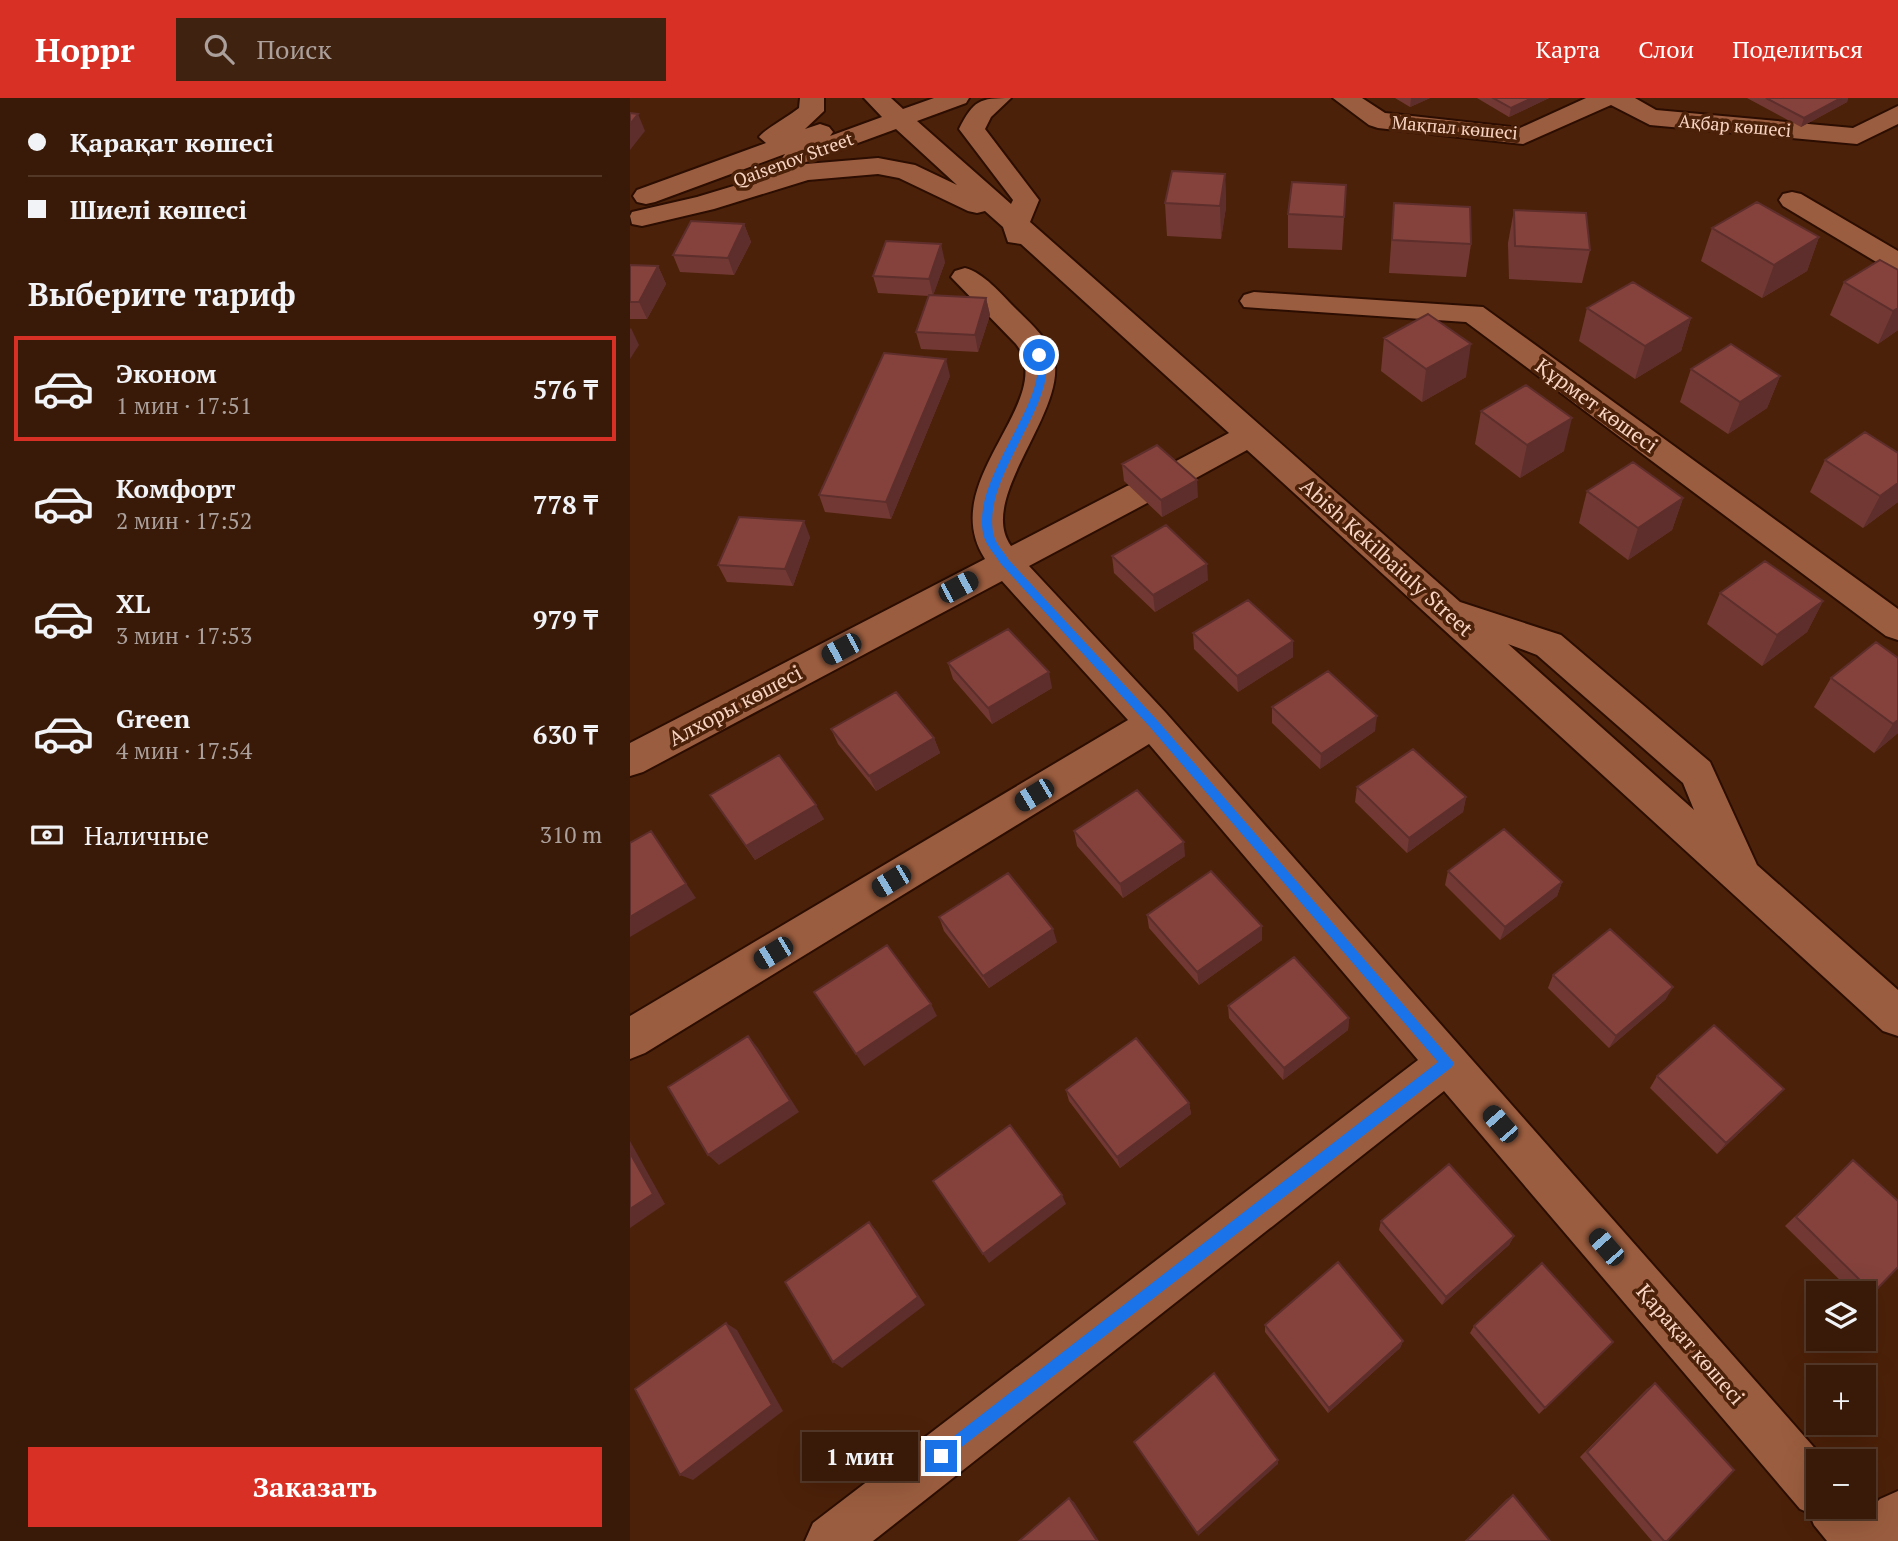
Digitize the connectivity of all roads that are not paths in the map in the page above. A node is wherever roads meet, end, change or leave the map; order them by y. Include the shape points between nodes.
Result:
1 (812, 98) edge
2 (957, 98) edge
3 (999, 98) edge
4 (1345, 98) edge
5 (1606, 98) edge
6 (1617, 98) edge
7 (893, 105) edge
8 (1898, 114) edge
9 (1792, 200) dead end
10 (636, 210) edge
11 (1016, 224) junction
12 (1898, 263) edge
13 (965, 277) dead end
14 (1254, 300) dead end
15 (1251, 435) junction
16 (1174, 476) edge
17 (1138, 494) edge
18 (1004, 562) junction
19 (1898, 627) edge
20 (1153, 723) junction
21 (630, 761) edge
22 (1898, 1017) edge
23 (630, 1039) edge
24 (1447, 1063) junction
25 (1806, 1477) edge
26 (1898, 1517) edge
27 (1842, 1519) edge
28 (831, 1541) edge
29 (1861, 1541) edge
30 (1876, 1541) edge

1 - 10 street via 811,111 789,129
2 - 7 street, Qaisenov Street
3 - 11 street via 980,113 972,129 1026,200
4 - 5 street, Мақпал көшесі via 1378,120 1523,136
6 - 8 street, Ақбар көшесі via 1650,117 1857,136
7 - 10 street, Qaisenov Street via 667,206
7 - 11 street
9 - 12 street
10 - 11 street via 705,203 806,172 878,166 906,171
11 - 15 street, Abish Kekilbaiuly Street via 1020,263 1115,349 1135,366 1204,392
13 - 18 street, Қарақат көшесі via 1039,355 1042,374 987,513 989,538
14 - 19 street, Құрмет көшесі via 1473,313
15 - 16 street
15 - 22 street, Abish Kekilbaiuly Street
17 - 18 street, Алхоры көшесі
18 - 20 street, Қарақат көшесі
18 - 21 street, Алхоры көшесі
20 - 23 street
20 - 24 street, Қарақат көшесі
24 - 25 street, Қарақат көшесі
24 - 28 street
26 - 30 street
27 - 29 street

